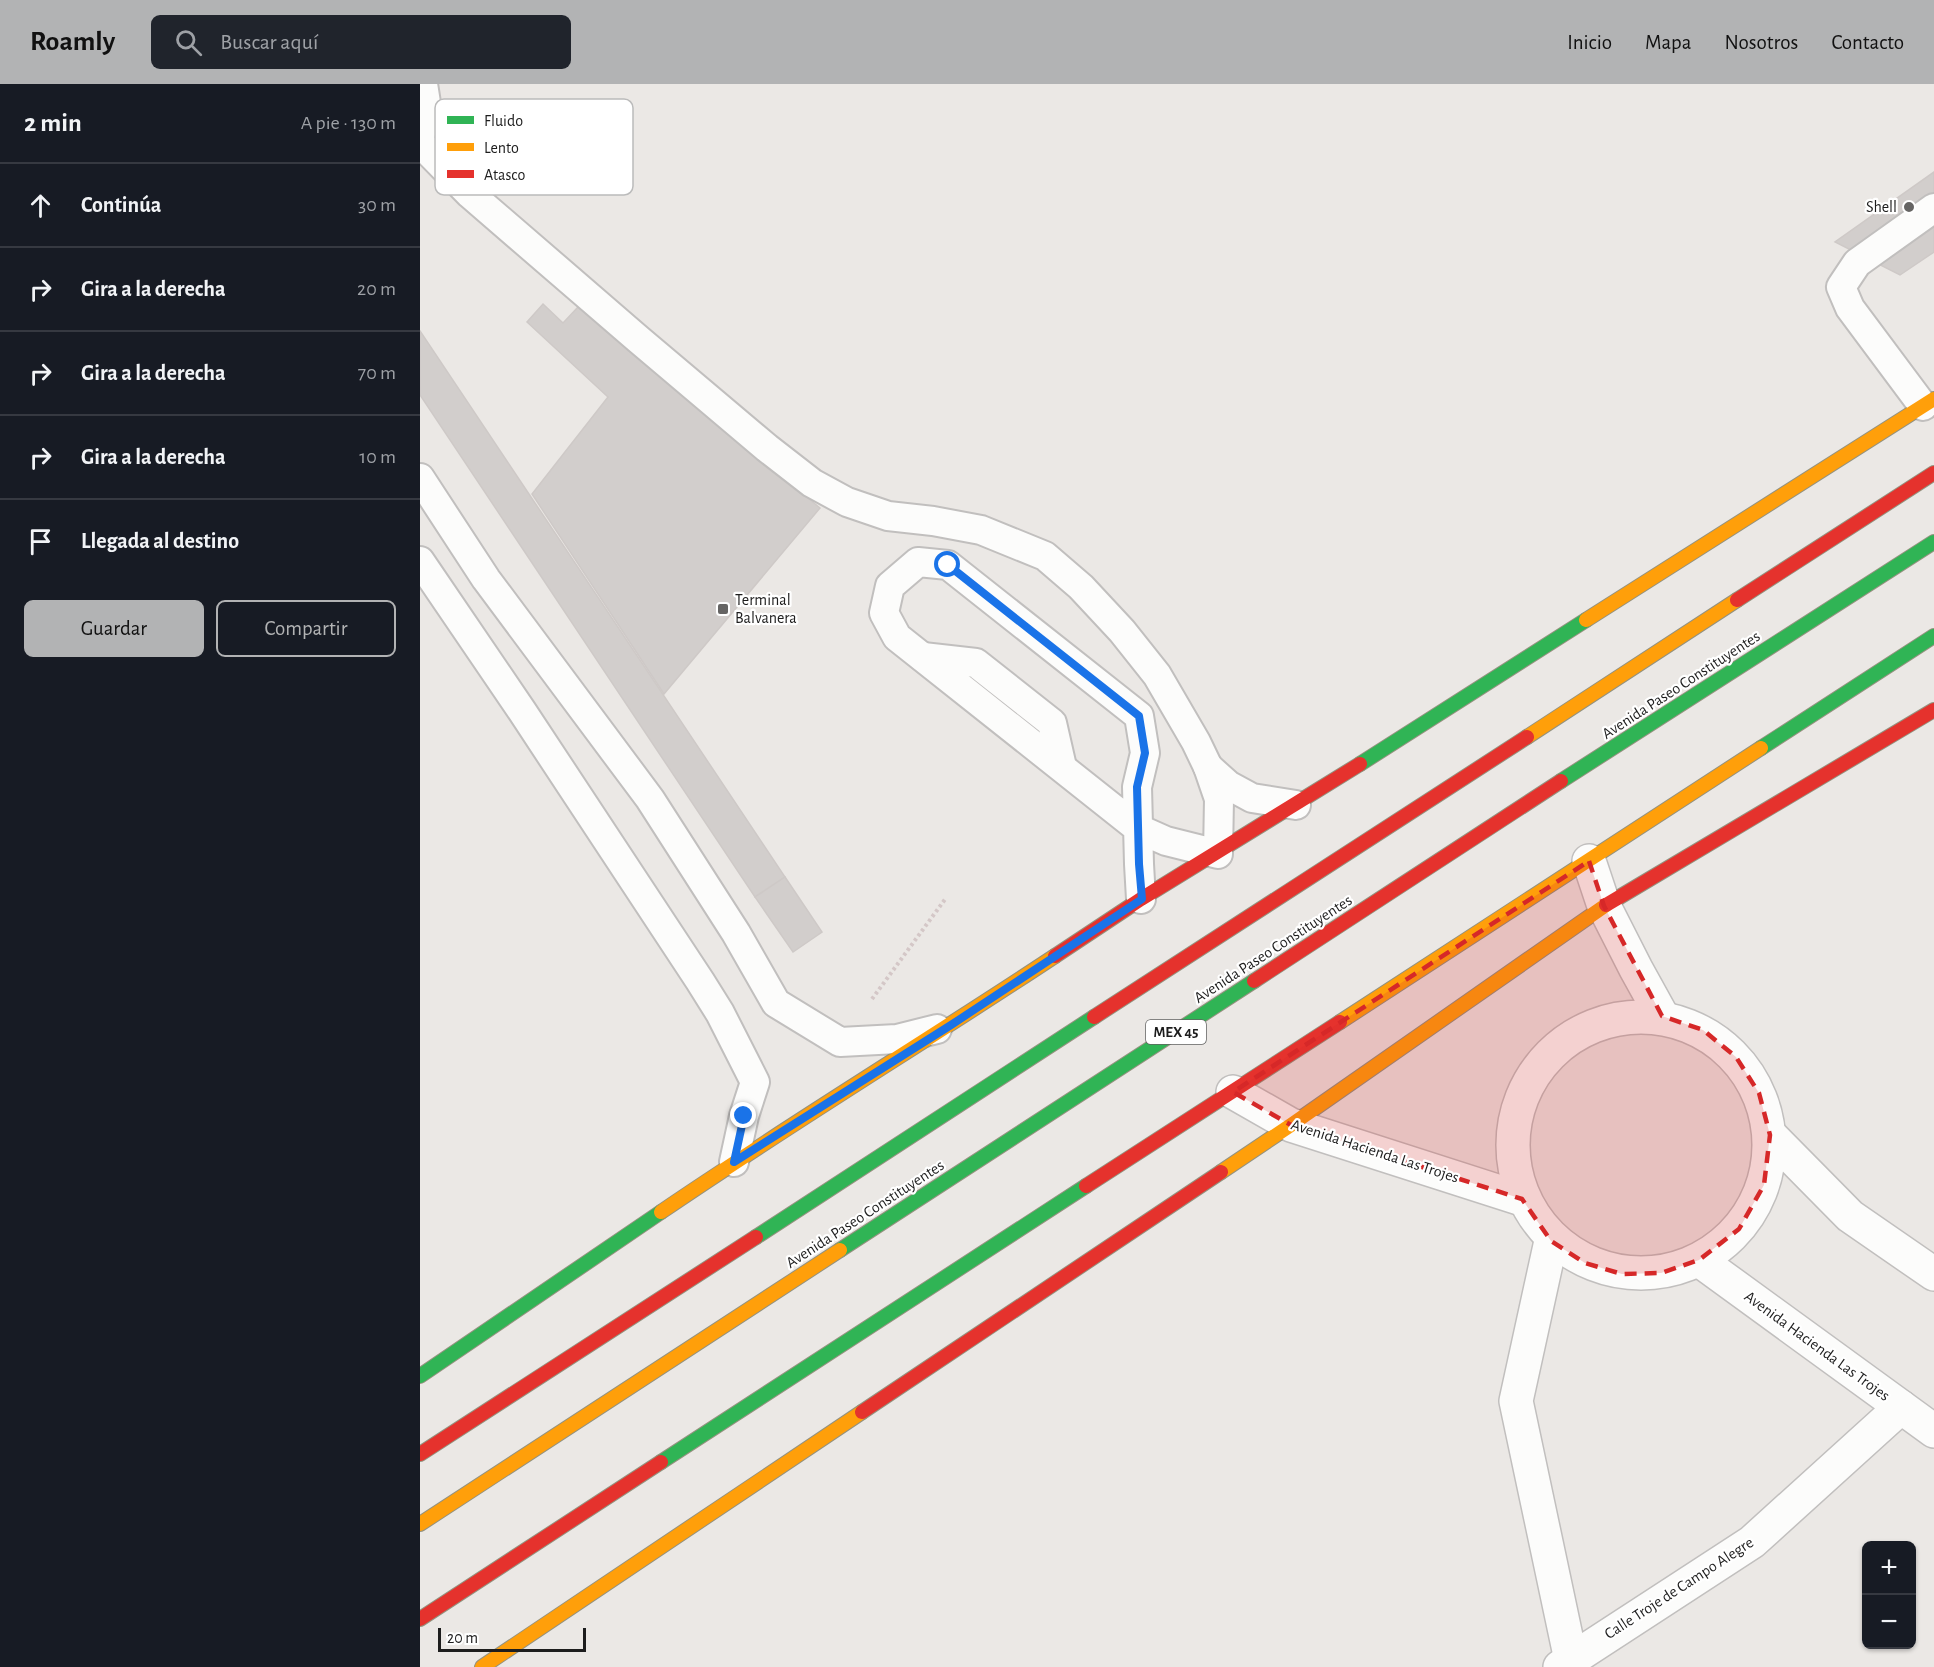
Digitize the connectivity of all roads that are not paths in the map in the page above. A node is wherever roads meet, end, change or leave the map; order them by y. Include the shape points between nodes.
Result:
1 (423, 84) edge
2 (420, 142) edge
3 (435, 158) edge
4 (471, 195) edge
5 (1934, 208) edge
6 (1929, 402) edge
7 (1934, 473) edge
8 (420, 478) edge
9 (1934, 542) edge
10 (420, 561) edge
11 (1934, 636) edge
12 (1934, 710) edge
13 (1208, 766) junction
14 (1296, 805) junction
15 (1139, 829) junction
16 (1218, 854) junction
17 (1589, 861) junction
18 (1142, 899) junction
19 (1604, 906) junction
20 (1662, 1016) junction
21 (951, 1025) junction
22 (1233, 1092) junction
23 (1291, 1125) junction
24 (1770, 1135) junction
25 (734, 1162) junction
26 (1522, 1200) junction
27 (1551, 1241) junction
28 (1699, 1260) junction
29 (1934, 1274) edge
30 (420, 1376) edge
31 (1900, 1407) junction
32 (1934, 1431) edge
33 (420, 1454) edge
34 (420, 1524) edge
35 (420, 1619) edge
36 (1565, 1664) edge
37 (482, 1667) edge

1 - 2 lane via 426,103
2 - 3 lane
4 - 13 lane via 812,483 847,502 888,516 981,530 1045,556 1081,586 1157,675
5 - 6 lane via 1857,263 1841,287 1850,308
6 - 14 main road
7 - 33 main road
8 - 21 lane via 486,579 650,799 736,933 776,1004 840,1042 897,1039
9 - 34 main road, Avenida Paseo Constituyentes / MEX 45
10 - 25 lane via 724,1020 754,1082
11 - 17 main road
12 - 19 main road
13 - 14 lane via 1228,785 1252,798
13 - 16 lane via 1219,800
14 - 16 main road
15 - 15 lane via 1137,787 1145,753 1139,716 948,565 918,562 890,586 884,613 897,637 923,657 976,663 1052,723 1062,767
15 - 16 lane via 1166,841
15 - 18 lane
16 - 18 main road
17 - 19 street
17 - 22 main road
18 - 21 main road
19 - 20 street
19 - 23 main road
20 - 24 street via 1702,1030 1736,1057 1760,1093
20 - 26 street via 1593,1023 1537,1066 1510,1131
21 - 25 main road
22 - 23 street, Avenida Hacienda Las Trojes
22 - 35 main road
23 - 26 street, Avenida Hacienda Las Trojes
23 - 37 main road
24 - 28 street via 1764,1185 1739,1229
24 - 29 street via 1850,1216
25 - 30 main road
26 - 27 street
27 - 28 street via 1585,1263 1622,1274 1661,1273
27 - 36 street via 1516,1401
28 - 31 street, Avenida Hacienda Las Trojes
31 - 32 street, Avenida Hacienda Las Trojes
31 - 36 street, Calle Troje de Campo Alegre via 1752,1542

